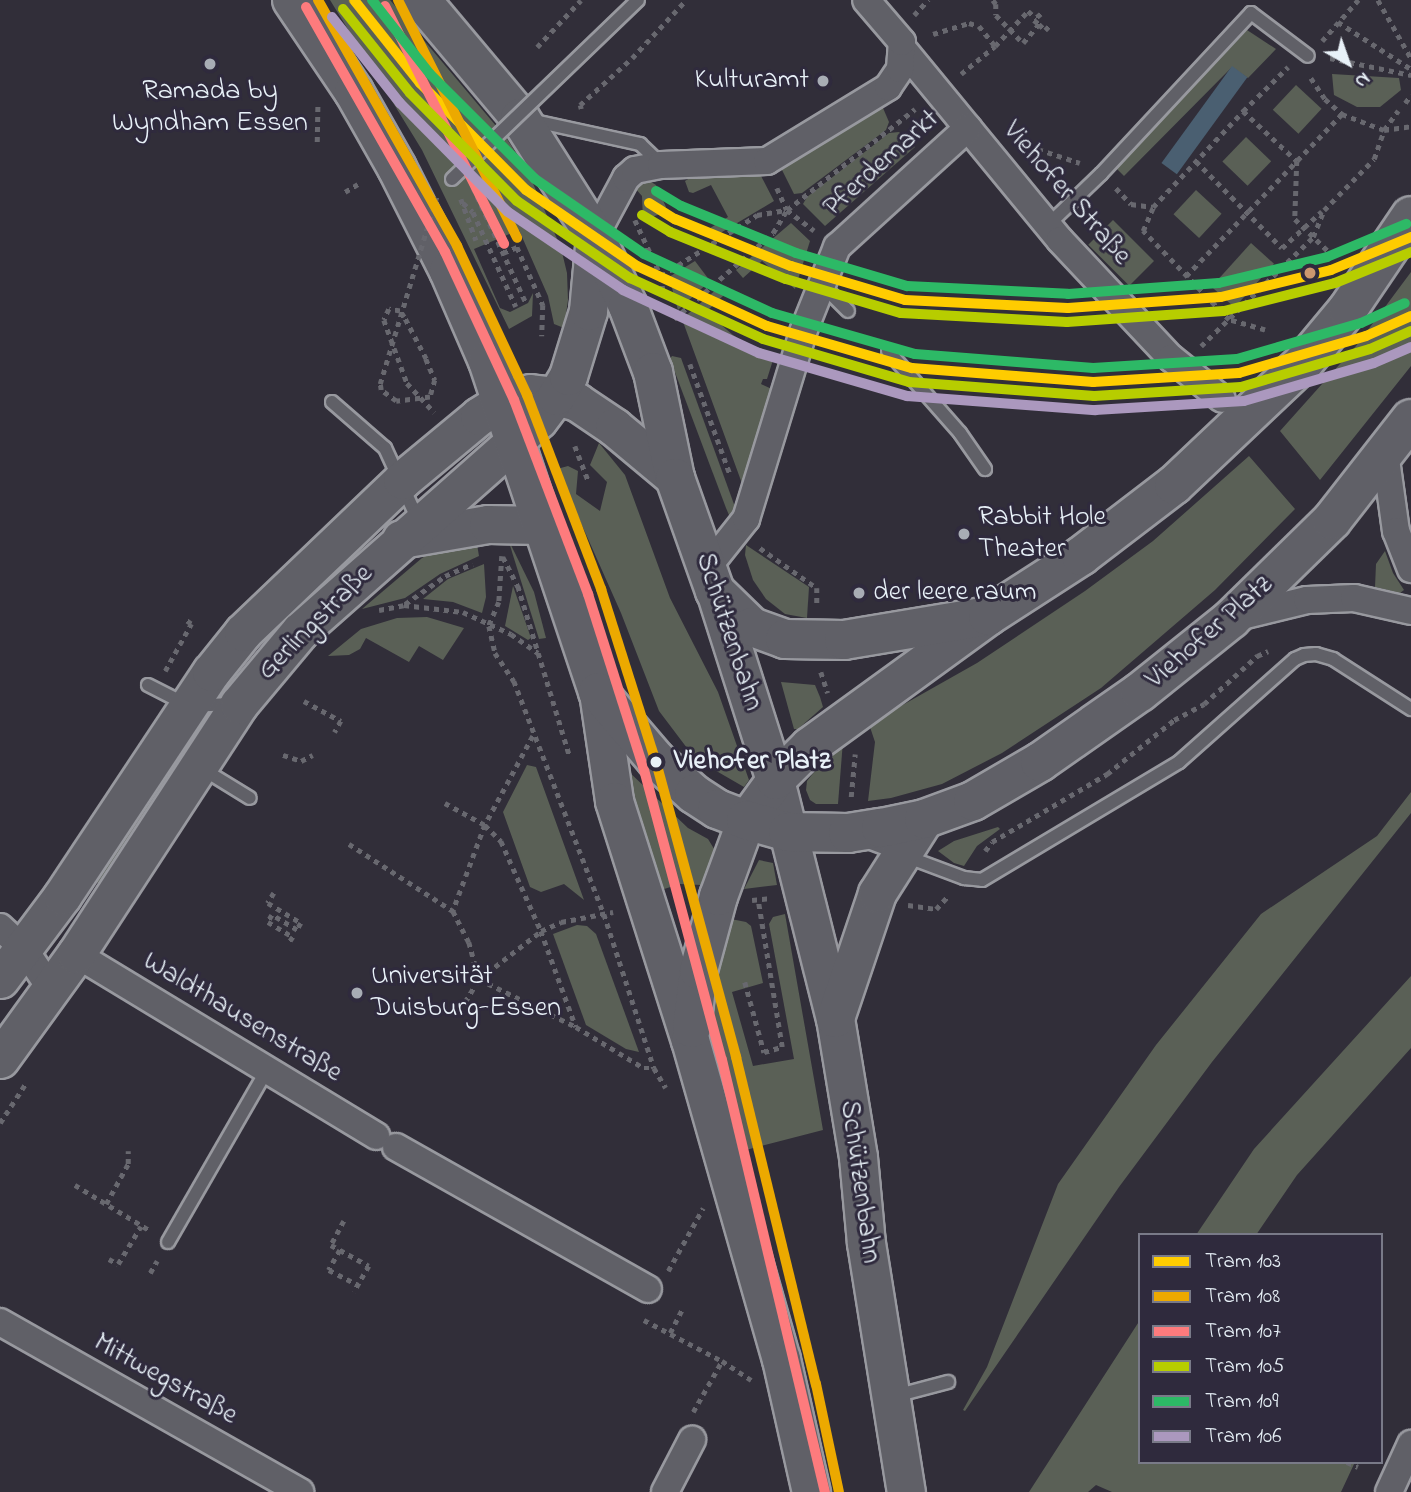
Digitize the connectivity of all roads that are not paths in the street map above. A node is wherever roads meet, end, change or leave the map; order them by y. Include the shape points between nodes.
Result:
1 (292, 0) edge
2 (421, 0) edge
3 (638, 0) edge
4 (866, 0) edge
5 (903, 49) junction
6 (1308, 57) road end
7 (520, 118) junction
8 (968, 128) junction
9 (661, 165) junction
10 (452, 180) road end
11 (1411, 216) edge
12 (1048, 225) junction
13 (595, 236) junction
14 (821, 284) junction
15 (848, 311) dead end
16 (888, 351) dead end
17 (556, 396) junction
18 (1222, 399) dead end
19 (332, 401) dead end
20 (501, 402) junction
21 (1411, 419) edge
22 (514, 442) junction
23 (1385, 452) junction
24 (985, 469) dead end
25 (675, 478) junction
26 (402, 480) junction
27 (542, 525) junction
28 (410, 532) junction
29 (1411, 569) edge
30 (711, 580) junction
31 (1411, 611) edge
32 (988, 616) junction
33 (1231, 619) junction
34 (152, 687) road end
35 (598, 692) junction
36 (239, 704) junction
37 (189, 706) junction
38 (1411, 709) edge
39 (197, 766) junction
40 (775, 780) junction
41 (250, 798) dead end
42 (849, 819) junction
43 (924, 819) junction
44 (746, 820) junction
45 (788, 832) junction
46 (899, 855) junction
47 (12, 938) edge
48 (76, 954) junction
49 (0, 979) edge
50 (51, 989) junction
51 (835, 1018) junction
52 (690, 1040) junction
53 (0, 1059) edge
54 (267, 1070) junction
55 (168, 1242) road end
56 (657, 1282) road end
57 (0, 1322) edge
58 (948, 1382) dead end
59 (891, 1397) junction
60 (692, 1440) road end
61 (1411, 1444) edge
62 (1395, 1489) edge
63 (300, 1492) edge
64 (666, 1492) edge
65 (811, 1492) edge
66 (906, 1492) edge

1 - 20 main road via 354,92 397,168 449,271
2 - 7 main road, Schützenbahn
3 - 10 lane, bridge
4 - 5 street via 900,37
5 - 8 street, Viehofer Straße
5 - 9 street, Pferdemarkt via 900,69 888,87 767,161
6 - 12 lane via 1251,13
7 - 9 lane via 640,144
7 - 13 main road, Schützenbahn
8 - 12 street, Viehofer Straße
8 - 14 street, Pferdemarkt via 837,247
9 - 13 street, Pferdemarkt via 635,170
11 - 32 main road via 1348,309 1263,402 1174,485 1081,556
12 - 18 street, Viehofer Straße via 1180,365
13 - 17 main road, Gerlingstraße via 588,311 568,376
13 - 25 main road, Schützenbahn via 653,372
14 - 15 lane
14 - 30 street, Pferdemarkt via 746,519
16 - 24 lane via 960,433
17 - 20 main road via 530,393
17 - 22 main road, Gerlingstraße
17 - 25 main road via 577,402 605,421
19 - 26 lane via 385,448
20 - 22 main road
20 - 26 main road, Gerlingstraße
21 - 23 main road, Viehofer Platz
22 - 27 main road
22 - 28 main road, Gerlingstraße
23 - 29 street via 1396,531
23 - 33 main road, Viehofer Platz via 1314,540
25 - 30 main road, Schützenbahn
26 - 28 lane
26 - 37 main road, Gerlingstraße via 243,632
27 - 28 main road via 488,524
27 - 35 main road
28 - 36 main road, Gerlingstraße via 300,631
30 - 32 main road via 752,627 785,639 844,640
30 - 40 main road, Schützenbahn
31 - 33 street via 1353,598 1318,599
32 - 40 main road via 809,746
33 - 43 main road, Viehofer Platz via 1140,692 1040,762 973,801
34 - 37 lane
35 - 44 main road, Viehofer Platz via 656,760 694,794
35 - 52 main road via 614,801
36 - 37 lane
36 - 39 main road, Gerlingstraße
37 - 47 main road, Gerlingstraße
38 - 46 lane, Viehofer Platz via 1333,659 1304,655 1179,762 982,880
39 - 41 lane
39 - 48 main road, Gerlingstraße
40 - 44 main road
40 - 45 main road, Schützenbahn
42 - 43 main road, Viehofer Platz
42 - 45 main road, Viehofer Platz
42 - 46 lane, Viehofer Platz
43 - 46 main road
44 - 45 main road, Viehofer Platz
44 - 52 main road via 698,970
45 - 51 main road, Schützenbahn
46 - 51 main road via 877,893
47 - 49 main road, Gerlingstraße
47 - 50 street
48 - 50 main road, Gerlingstraße
48 - 54 street, Waldthausenstraße
50 - 53 main road, Gerlingstraße
51 - 59 main road, Schützenbahn
52 - 65 main road via 781,1359
54 - 55 lane
54 - 56 street, Waldthausenstraße via 386,1141
57 - 63 street, Mittwegstraße
58 - 59 lane
59 - 66 main road, Schützenbahn
60 - 64 street
61 - 62 street

